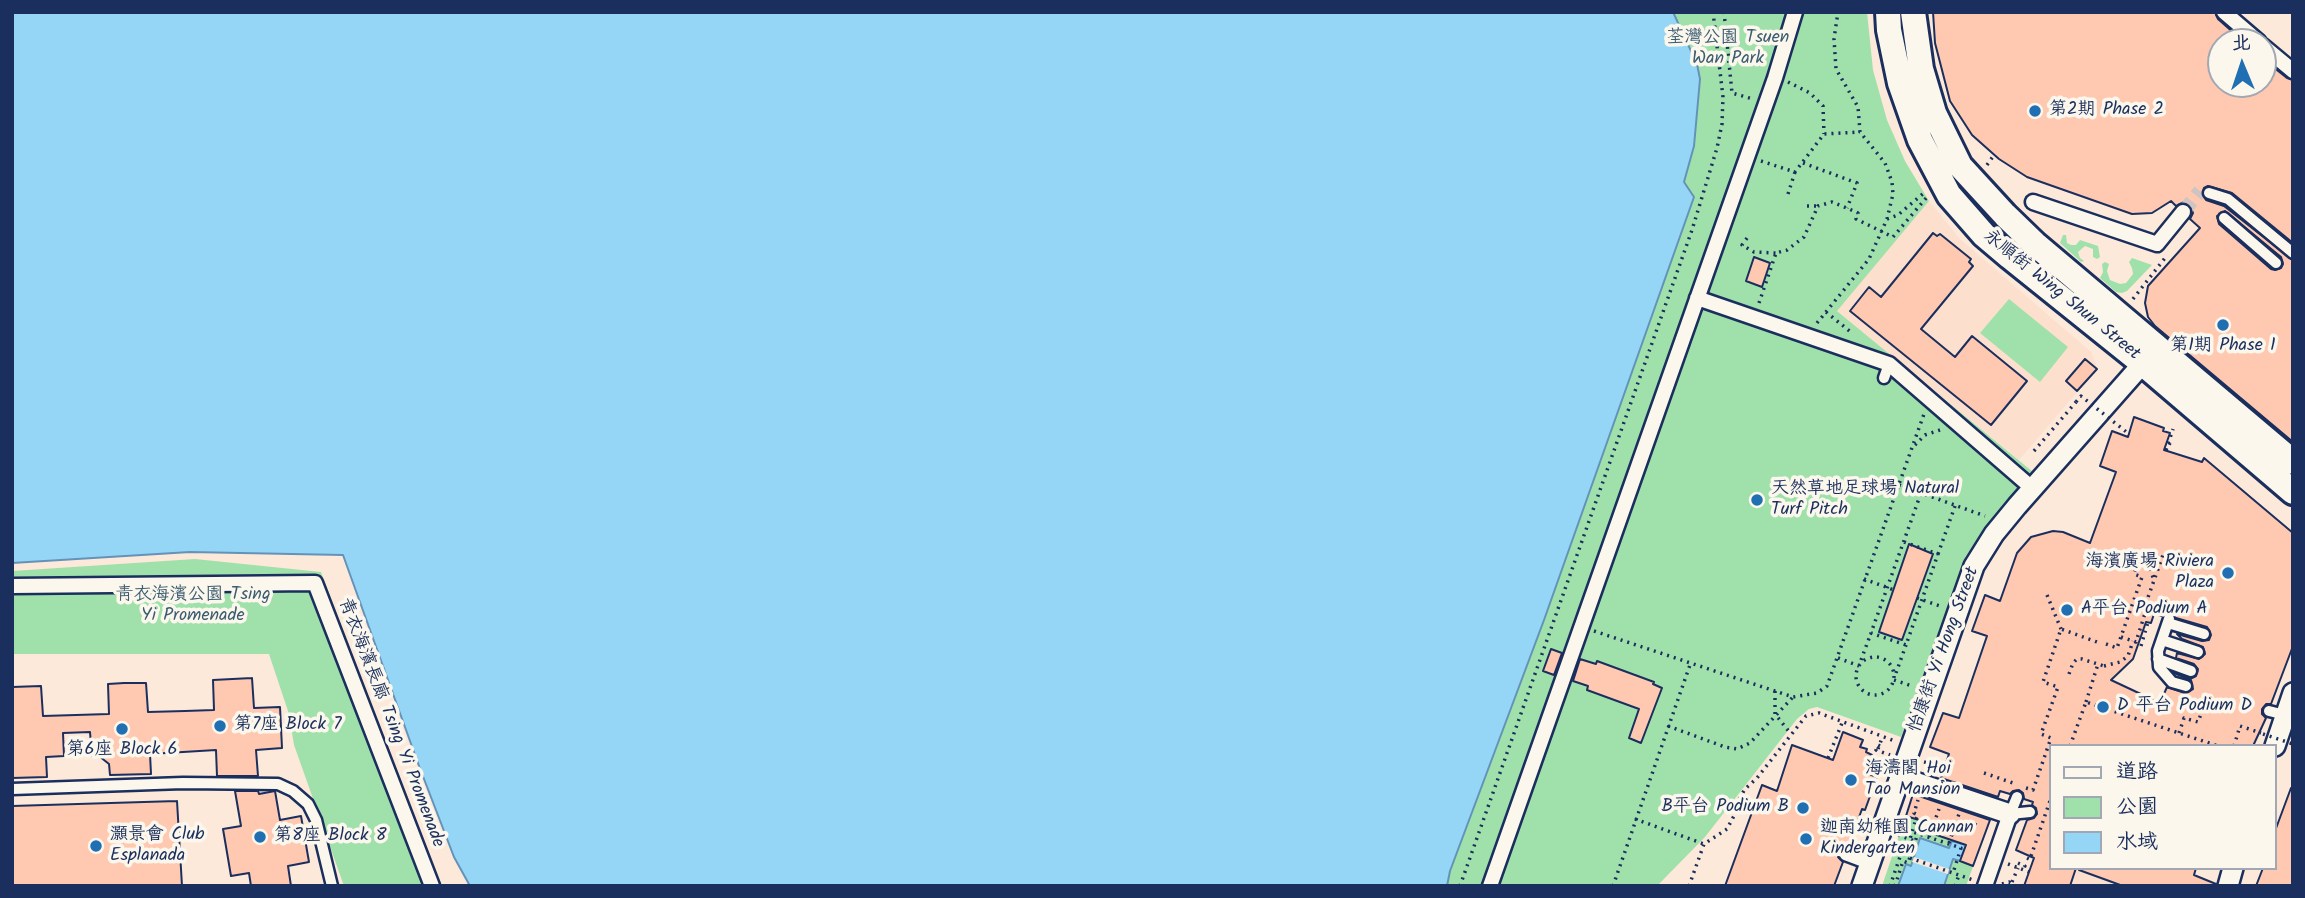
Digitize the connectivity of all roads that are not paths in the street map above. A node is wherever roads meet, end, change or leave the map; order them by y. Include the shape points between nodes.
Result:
1 (1795, 12) edge
2 (1888, 12) edge
3 (1913, 12) edge
4 (2224, 12) edge
5 (2243, 28) edge
6 (2277, 58) edge
7 (2293, 71) edge
8 (2209, 194) dead end
9 (2034, 202) dead end
10 (2183, 212) tunnel mouth
11 (2224, 218) dead end
12 (2293, 253) edge
13 (2276, 262) dead end
14 (1696, 299) junction
15 (2150, 355) junction
16 (1889, 364) junction
17 (1884, 379) dead end
18 (2293, 462) edge
19 (2032, 488) junction
20 (2293, 492) edge
21 (12, 586) edge
22 (2204, 634) dead end
23 (2162, 640) junction
24 (2198, 652) dead end
25 (2158, 659) junction
26 (2191, 671) dead end
27 (2186, 686) dead end
28 (2293, 693) edge
29 (2275, 744) edge
30 (1900, 777) junction
31 (12, 789) edge
32 (2019, 808) joint
33 (1845, 855) dead end
34 (1869, 864) junction
35 (332, 886) edge
36 (432, 886) edge
37 (1490, 886) edge
38 (1862, 886) edge
39 (1985, 886) edge

1 - 14 street
2 - 15 street, 永順街 Wing Shun Street via 1900,83 1920,140 1949,195 2010,257
3 - 15 street, 永順街 Wing Shun Street via 1934,113 1960,166
4 - 5 street
6 - 7 street
8 - 12 lane via 2228,199
9 - 10 street via 2157,244
11 - 13 lane
14 - 16 street
14 - 37 street
15 - 18 street, 永順街 Wing Shun Street
15 - 19 street, 怡康街 Yi Hong Street
15 - 20 street, 永順街 Wing Shun Street
16 - 17 lane
16 - 19 street
19 - 30 street, 怡康街 Yi Hong Street via 1974,566
21 - 36 street, 青衣海濱長廊 Tsing Yi Promenade via 315,583
22 - 23 lane via 2169,621
23 - 24 lane
23 - 25 lane
25 - 26 lane
25 - 27 lane via 2166,677
28 - 29 street via 2277,713
30 - 32 street
30 - 34 street, 怡康街 Yi Hong Street
31 - 35 lane via 278,784 307,804 316,820
32 - 39 street
33 - 34 lane
34 - 38 street, 怡康街 Yi Hong Street

